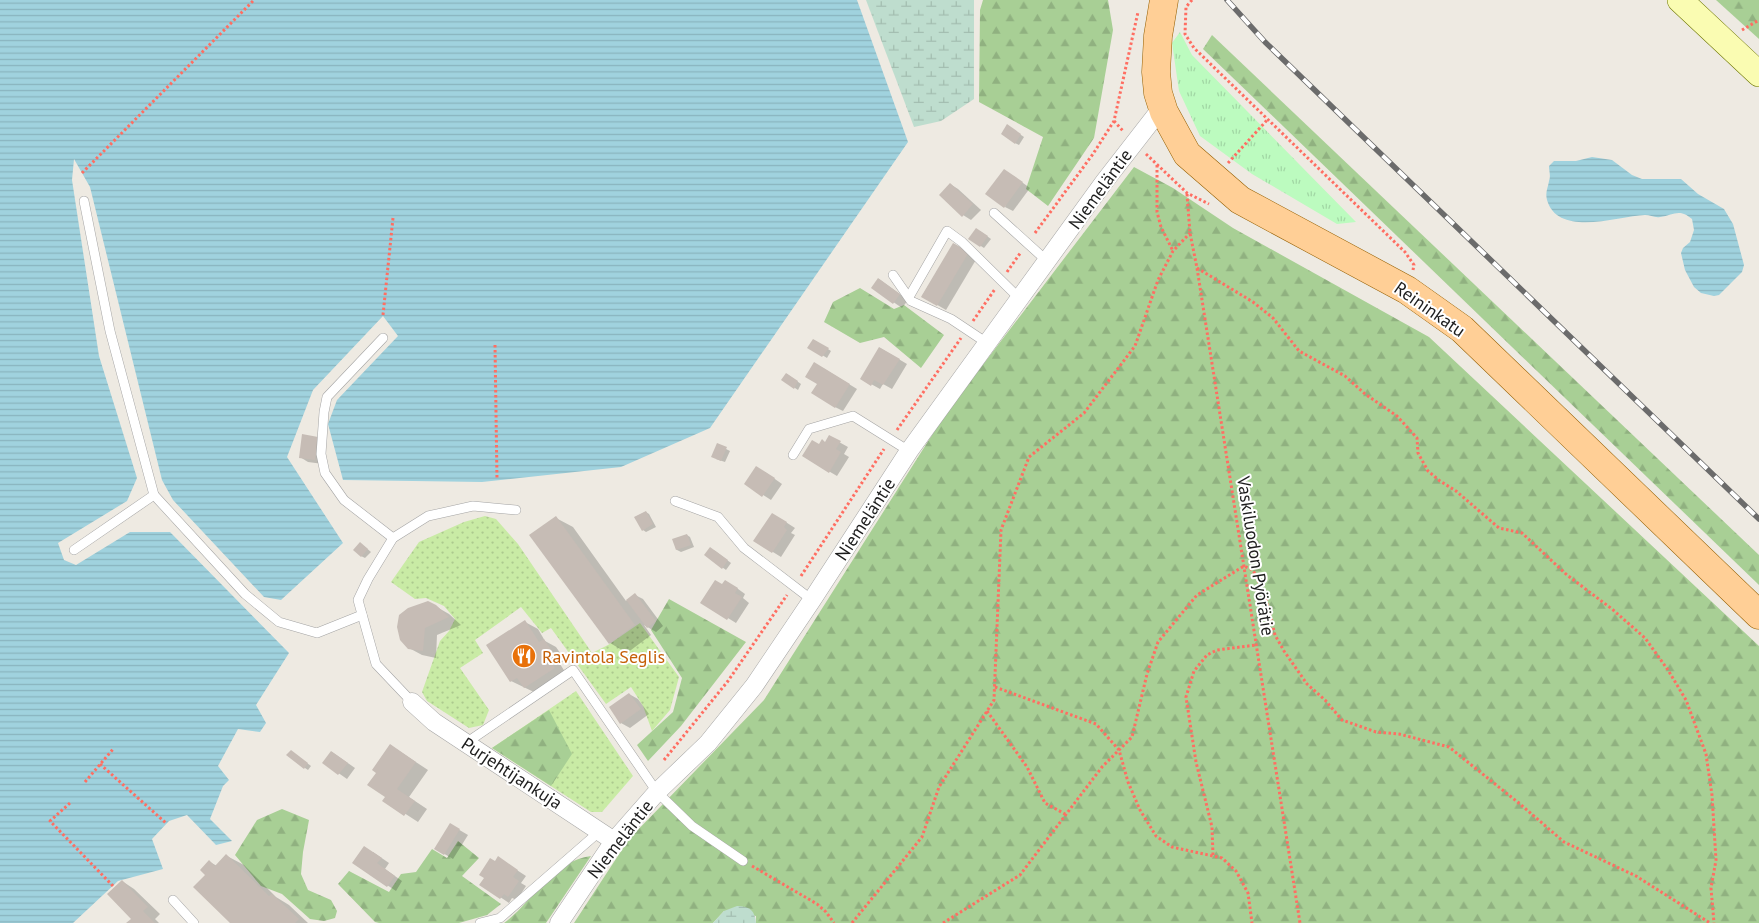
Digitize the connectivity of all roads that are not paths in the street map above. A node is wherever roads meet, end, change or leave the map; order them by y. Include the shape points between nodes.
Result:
1 (1680, 0) edge
2 (1152, 2) edge
3 (1759, 74) edge
4 (1162, 106) junction
5 (84, 201) dead end
6 (994, 213) dead end
7 (1047, 261) junction
8 (894, 275) dead end
9 (908, 297) junction
10 (1020, 299) junction
11 (383, 338) dead end
12 (987, 343) junction
13 (909, 451) junction
14 (793, 455) dead end
15 (154, 495) junction
16 (675, 501) dead end
17 (516, 510) dead end
18 (393, 538) junction
19 (74, 550) dead end
20 (812, 600) junction
21 (1759, 615) edge
22 (362, 616) junction
23 (412, 702) joint
24 (466, 743) junction
25 (652, 786) junction
26 (607, 836) junction
27 (743, 861) road end
28 (173, 900) dead end
29 (194, 923) edge
30 (480, 923) edge
31 (559, 923) edge

1 - 3 main road
2 - 4 main road, Reininkatu via 1158,36 1158,93
4 - 7 street, Niemeläntie
4 - 21 main road, Reininkatu via 1188,154 1240,200 1407,290 1462,329
5 - 15 lane via 110,331
6 - 7 lane
7 - 10 street, Niemeläntie
8 - 9 lane
9 - 10 lane via 948,231
9 - 12 lane via 951,319
10 - 12 street, Niemeläntie
11 - 18 lane via 327,397 321,454 325,473 344,500
12 - 13 street, Niemeläntie
13 - 14 lane via 853,416 809,429
13 - 20 street, Niemeläntie
15 - 19 lane
15 - 22 lane via 244,594 279,622 316,632
16 - 20 lane via 718,517 744,548
17 - 18 lane via 473,506 428,516
18 - 22 lane via 358,600
20 - 25 street, Niemeläntie via 754,686 708,743
22 - 23 lane via 376,664
23 - 24 street, Purjehtijankuja via 434,722
24 - 25 lane via 573,670
24 - 26 street, Purjehtijankuja
25 - 26 street, Niemeläntie
25 - 27 lane via 692,826
26 - 30 lane via 500,918
26 - 31 street, Niemeläntie
28 - 29 lane

